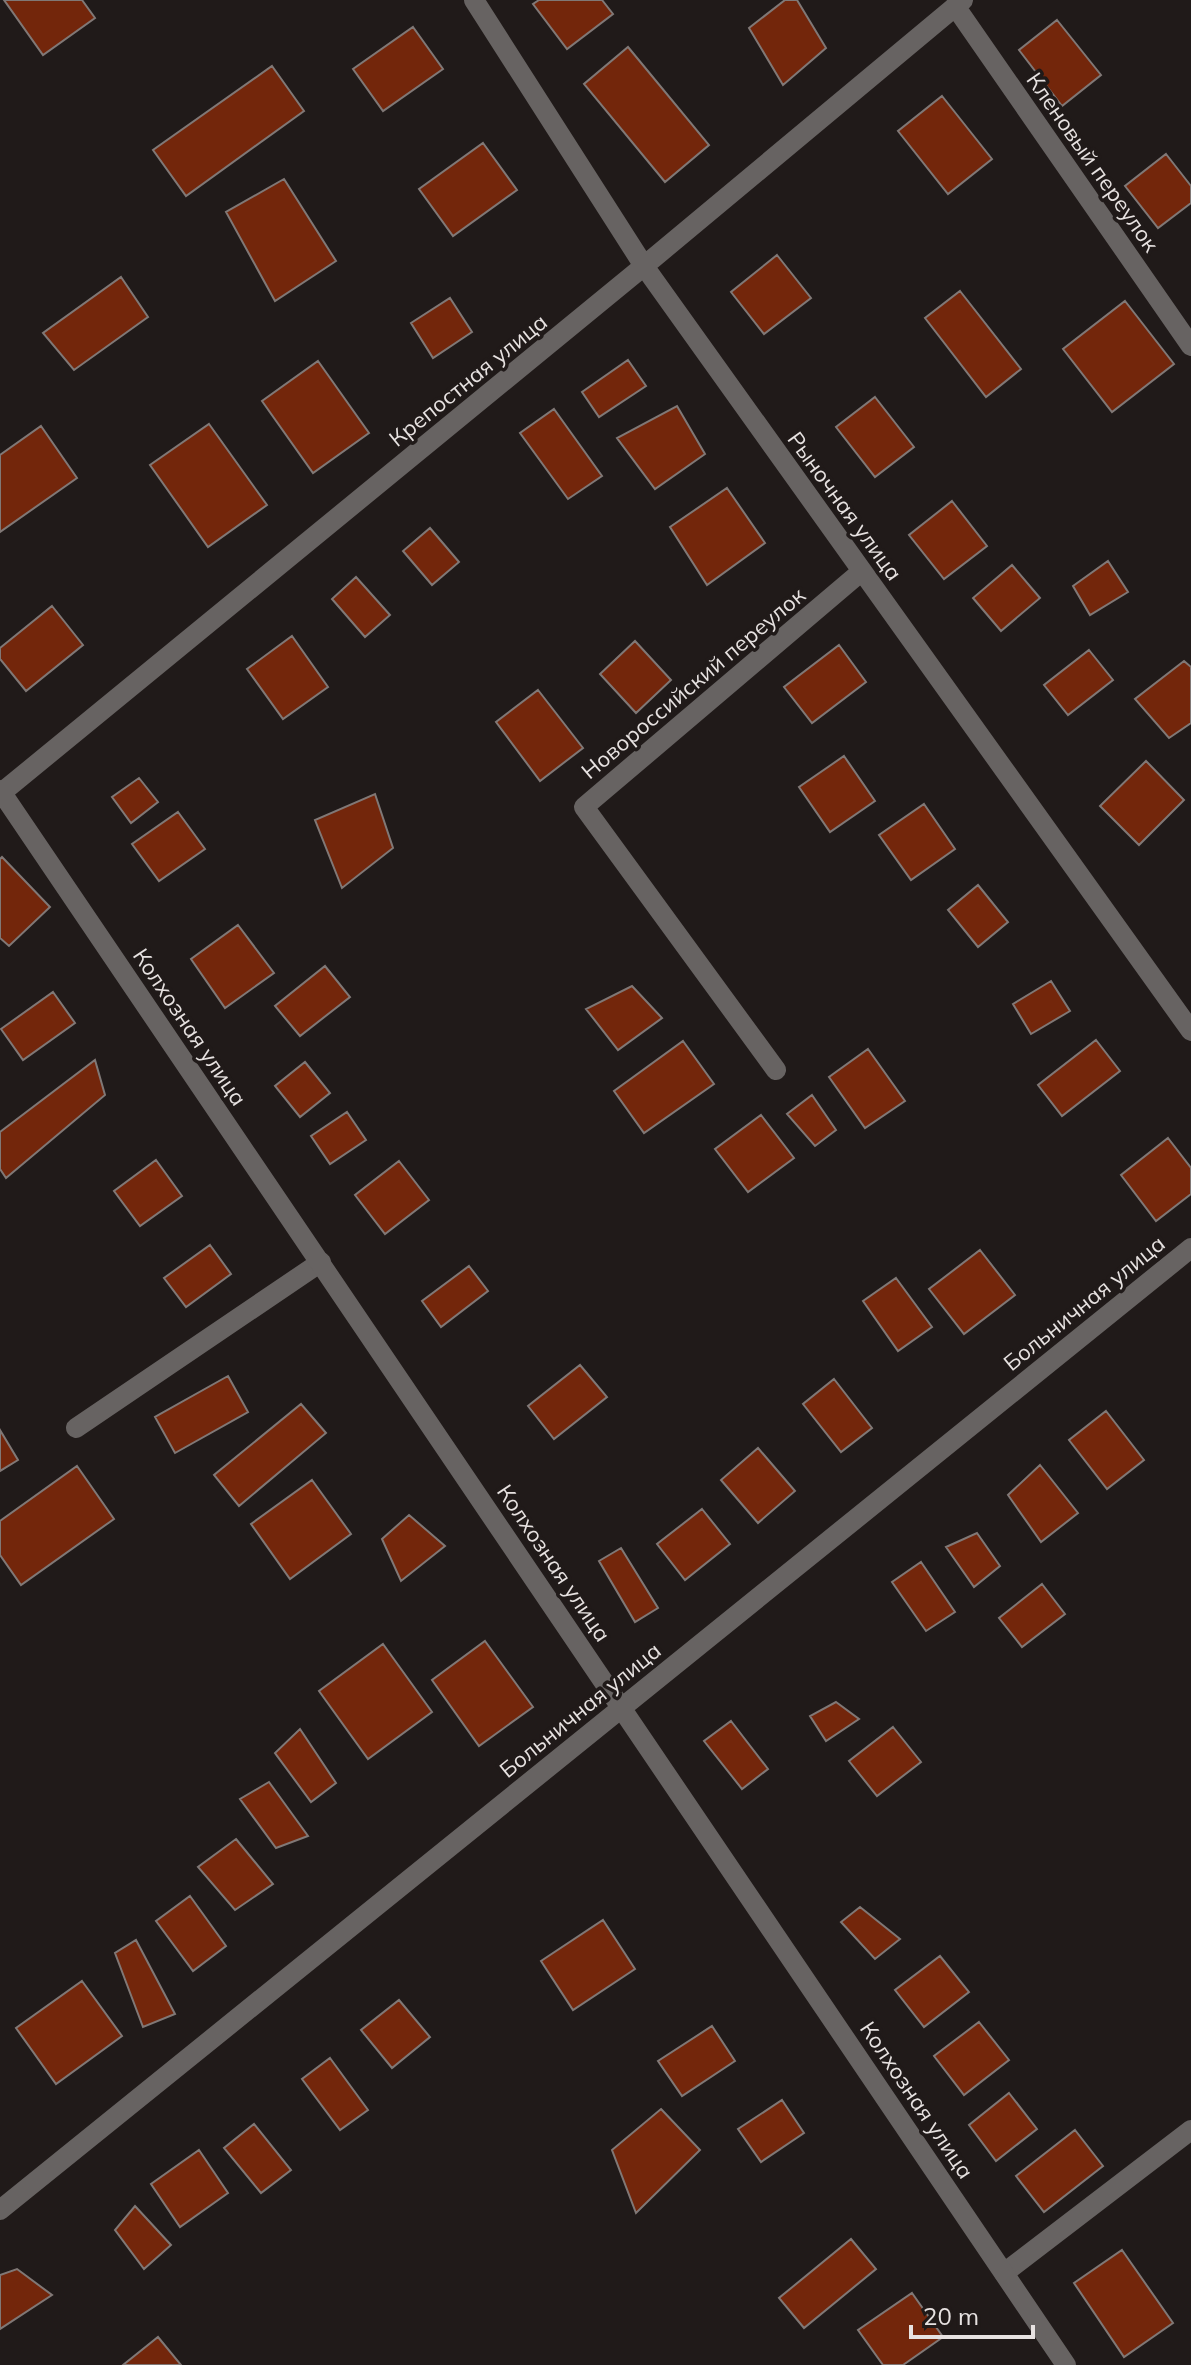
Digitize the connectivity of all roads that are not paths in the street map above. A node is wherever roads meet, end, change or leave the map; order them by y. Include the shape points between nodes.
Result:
1 (474, 0) edge
2 (959, 3) edge
3 (644, 266) junction
4 (1191, 346) edge
5 (862, 571) junction
6 (1, 792) edge
7 (1191, 1031) edge
8 (776, 1070) dead end
9 (1191, 1248) edge
10 (321, 1262) junction
11 (76, 1428) dead end
12 (622, 1706) junction
13 (1191, 2130) edge
14 (0, 2210) edge
15 (1004, 2273) junction
16 (1066, 2365) edge

1 - 3 street, Рыночная улица
2 - 3 street, Крепостная улица
2 - 4 street, Кленовый переулок
3 - 5 street, Рыночная улица
3 - 6 street, Крепостная улица
5 - 7 street, Рыночная улица
5 - 8 street, Новороссийский переулок via 584,807
6 - 10 street, Колхозная улица
9 - 12 street, Больничная улица
10 - 11 street
10 - 12 street, Колхозная улица
12 - 14 street, Больничная улица
12 - 15 street, Колхозная улица
13 - 15 street
15 - 16 street, Колхозная улица

